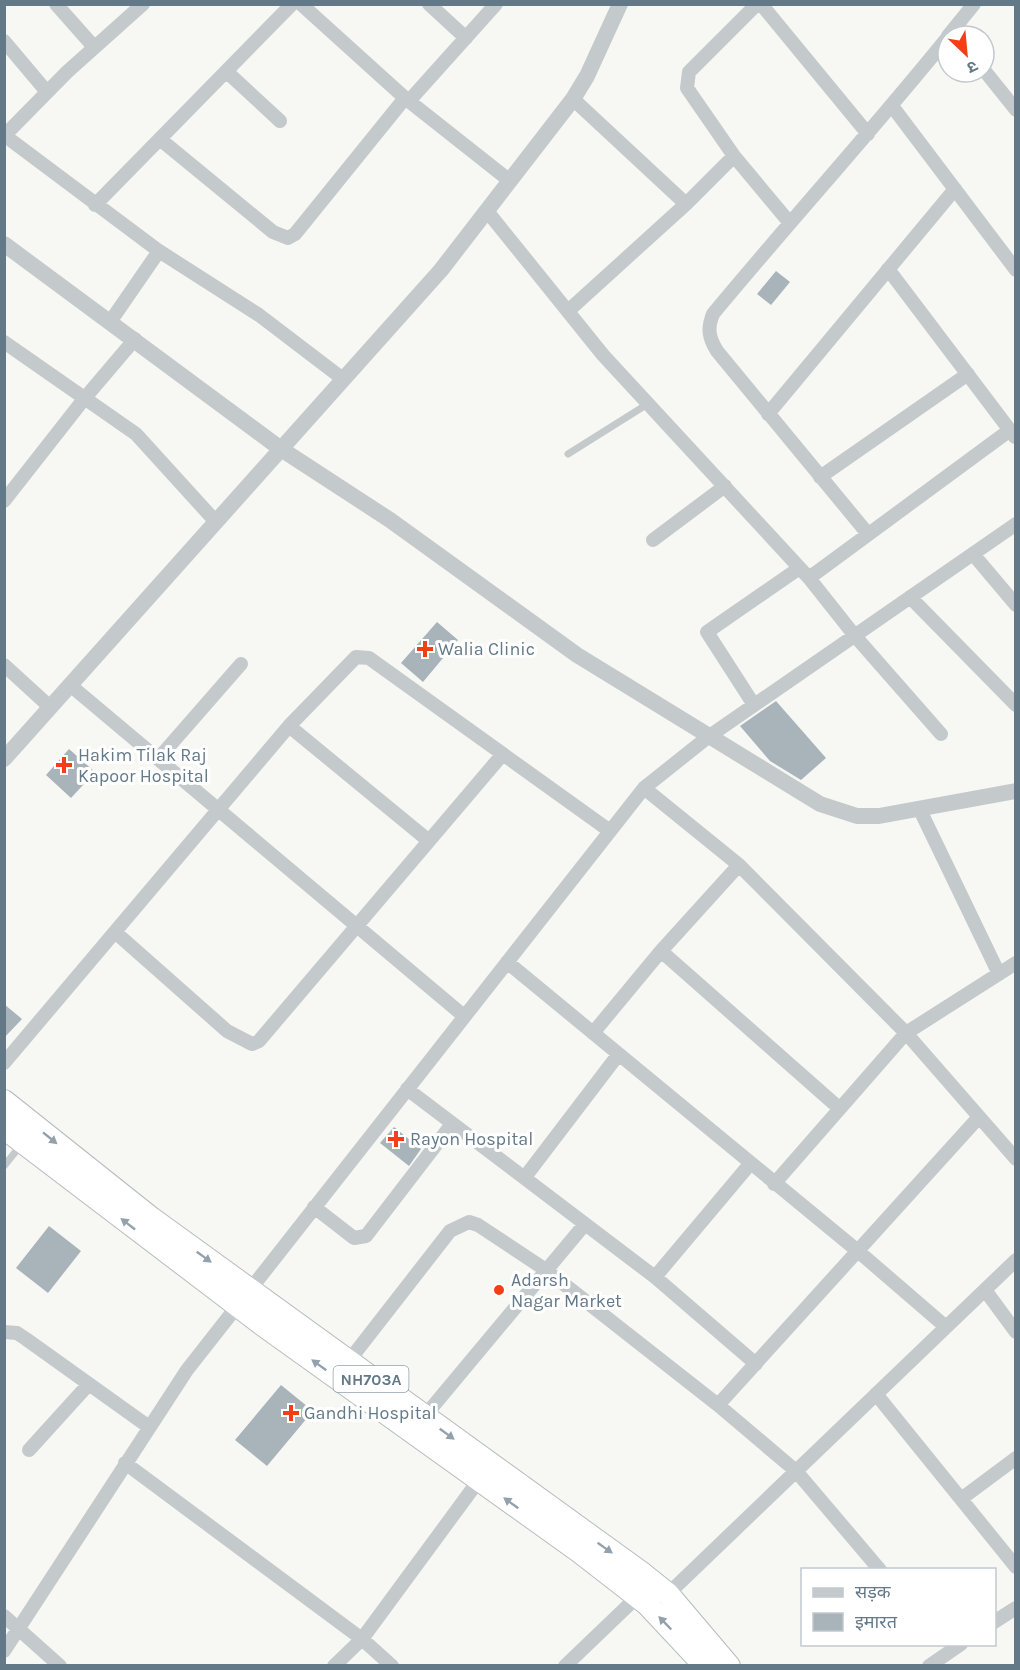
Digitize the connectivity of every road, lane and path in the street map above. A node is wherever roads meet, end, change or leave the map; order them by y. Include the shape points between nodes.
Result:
1 (56, 4) edge
2 (143, 4) edge
3 (292, 4) edge
4 (301, 4) edge
5 (429, 4) edge
6 (496, 4) edge
7 (620, 4) edge
8 (759, 4) edge
9 (955, 4) edge
10 (974, 4) edge
11 (128, 9) edge
12 (963, 17) junction
13 (959, 24) edge
14 (466, 38) junction
15 (4, 41) edge
16 (94, 47) junction
17 (936, 54) edge
18 (227, 72) junction
19 (995, 84) edge
20 (47, 92) junction
21 (573, 99) junction
22 (407, 100) junction
23 (892, 106) junction
24 (1016, 110) edge
25 (280, 121) dead end
26 (868, 134) junction
27 (5, 135) edge
28 (161, 140) junction
29 (734, 156) junction
30 (510, 181) junction
31 (955, 189) junction
32 (686, 204) junction
33 (95, 205) junction
34 (487, 212) junction
35 (789, 222) junction
36 (4, 244) edge
37 (159, 251) junction
38 (888, 268) junction
39 (1016, 270) edge
40 (568, 311) junction
41 (110, 322) junction
42 (135, 339) junction
43 (4, 342) edge
44 (968, 374) junction
45 (343, 379) junction
46 (84, 399) junction
47 (646, 405) junction
48 (768, 414) junction
49 (1013, 434) edge
50 (281, 449) junction
51 (568, 454) dead end
52 (820, 477) junction
53 (725, 486) junction
54 (7, 495) edge
55 (216, 522) junction
56 (1016, 524) edge
57 (868, 534) junction
58 (653, 540) dead end
59 (973, 554) junction
60 (804, 574) junction
61 (910, 597) junction
62 (1016, 605) edge
63 (855, 636) junction
64 (241, 664) dead end
65 (4, 665) edge
66 (70, 685) junction
67 (754, 705) junction
68 (1016, 705) edge
69 (51, 707) junction
70 (289, 726) junction
71 (942, 734) dead end
72 (708, 737) junction
73 (502, 755) junction
74 (4, 759) edge
75 (158, 759) junction
76 (644, 788) junction
77 (1016, 791) edge
78 (219, 810) junction
79 (920, 810) junction
80 (610, 831) junction
81 (429, 841) junction
82 (740, 865) junction
83 (357, 926) junction
84 (115, 932) junction
85 (661, 951) junction
86 (507, 962) junction
87 (1015, 963) edge
88 (999, 974) junction
89 (465, 1016) junction
90 (593, 1033) junction
91 (906, 1033) junction
92 (618, 1055) junction
93 (4, 1063) edge
94 (407, 1089) junction
95 (4, 1101) edge
96 (839, 1108) junction
97 (979, 1117) junction
98 (452, 1124) junction
99 (4, 1128) edge
100 (23, 1143) junction
101 (1015, 1158) edge
102 (750, 1164) junction
103 (4, 1166) edge
104 (525, 1177) junction
105 (774, 1184) junction
106 (314, 1207) junction
107 (585, 1224) junction
108 (859, 1252) junction
109 (1016, 1260) edge
110 (546, 1270) junction
111 (655, 1277) junction
112 (985, 1290) junction
113 (243, 1298) junction
114 (946, 1327) junction
115 (4, 1332) edge
116 (1016, 1332) edge
117 (348, 1362) junction
118 (756, 1364) junction
119 (88, 1385) junction
120 (876, 1394) junction
121 (718, 1405) junction
122 (424, 1417) junction
123 (149, 1427) junction
124 (30, 1450) dead end
125 (1016, 1458) edge
126 (125, 1463) junction
127 (795, 1471) junction
128 (479, 1480) junction
129 (960, 1499) junction
130 (1016, 1567) edge
131 (879, 1568) edge
132 (668, 1594) junction
133 (637, 1597) junction
134 (1016, 1608) edge
135 (4, 1616) edge
136 (996, 1621) edge
137 (19, 1627) junction
138 (362, 1639) junction
139 (942, 1649) edge
140 (4, 1651) edge
141 (60, 1665) edge
142 (334, 1665) edge
143 (392, 1665) edge
144 (565, 1665) edge
145 (705, 1665) edge
146 (729, 1665) edge
147 (930, 1665) edge

1 - 16 street
2 - 11 street
3 - 18 street
4 - 22 street
5 - 14 street
6 - 14 street
7 - 21 street
8 - 26 street
8 - 29 street via 689,72 687,80 690,95
9 - 12 street
10 - 12 street
11 - 16 street
12 - 13 street
14 - 22 street
15 - 20 street
16 - 20 street
17 - 23 street
18 - 25 street
18 - 28 street
19 - 24 street
20 - 27 street
21 - 30 street
21 - 32 street
22 - 28 street via 296,234 288,238 273,232
22 - 30 street
23 - 26 street
23 - 31 street
26 - 35 street
27 - 33 street
28 - 33 street
29 - 32 street
29 - 35 street
30 - 34 street
31 - 38 street
31 - 39 street
32 - 40 street
33 - 37 street
34 - 40 street
34 - 45 street via 441,270
35 - 48 street via 713,314 709,324 710,339 717,351
36 - 41 street
37 - 41 street
37 - 45 street via 259,315
38 - 44 street
38 - 48 street
40 - 47 street
41 - 42 street
42 - 46 street
42 - 50 street
43 - 46 street
44 - 49 street
44 - 52 street
45 - 50 street
46 - 54 street
46 - 55 street via 136,434
47 - 51 lane
47 - 53 street
48 - 52 street
49 - 57 street
50 - 55 street
50 - 72 street via 390,520 577,655
52 - 57 street
53 - 58 street
53 - 60 street
55 - 66 street
56 - 59 street
57 - 60 street
59 - 61 street
59 - 62 street
60 - 63 street
60 - 67 street via 707,632
61 - 63 street
61 - 68 street
63 - 67 street
63 - 71 street
64 - 75 street
65 - 69 street
66 - 69 street
66 - 75 street
67 - 72 street
69 - 74 street
70 - 73 street via 349,661 362,656
70 - 78 street
70 - 81 street
72 - 76 street
72 - 79 street via 838,812 879,816
73 - 80 street
73 - 81 street
75 - 78 street
76 - 80 street
76 - 82 street
77 - 79 street
78 - 83 street
78 - 84 street
79 - 88 street
80 - 86 street
81 - 83 street
82 - 85 street
82 - 91 street
83 - 84 street via 265,1036 252,1044 227,1030
83 - 89 street
84 - 93 street
85 - 90 street
85 - 96 street
86 - 89 street
86 - 90 street
87 - 88 street
88 - 91 street
89 - 94 street
90 - 92 street
91 - 96 street
91 - 97 street
92 - 102 street
92 - 104 street
94 - 98 street
94 - 106 street
95 -> 113 highway, NH703A via 151,1218
96 - 105 street
97 - 101 street
97 - 108 street
98 - 104 street
98 - 106 street via 363,1238 354,1238
99 - 100 highway, NH703A
100 - 103 lane
113 -> 100 highway, NH703A
102 - 105 street
102 - 111 street
104 - 107 street
105 - 108 street
106 - 113 street
107 - 110 street
107 - 111 street
108 - 114 street
108 - 118 street
109 - 112 street
110 - 117 street via 478,1225 460,1224 450,1231
110 - 121 street
110 - 122 street
111 - 118 street
112 - 114 street
112 - 116 street
113 - 117 highway, NH703A
113 - 123 street
128 -> 113 highway, NH703A
114 - 120 street
115 - 119 street via 27,1339
117 - 122 highway, NH703A
118 - 121 street
119 - 123 street
119 - 124 street
120 - 127 street
120 - 129 street
121 - 127 street
122 -> 132 highway, NH703A
123 - 126 street
125 - 129 street
126 - 137 street
126 - 138 street
127 - 131 street
127 - 132 street
133 -> 128 highway, NH703A
128 - 138 street
129 - 130 street
132 - 146 highway, NH703A
133 - 144 street
145 -> 133 highway, NH703A
134 - 136 street
135 - 137 street
137 - 140 street
137 - 141 street
138 - 142 street
138 - 143 street
139 - 147 street

